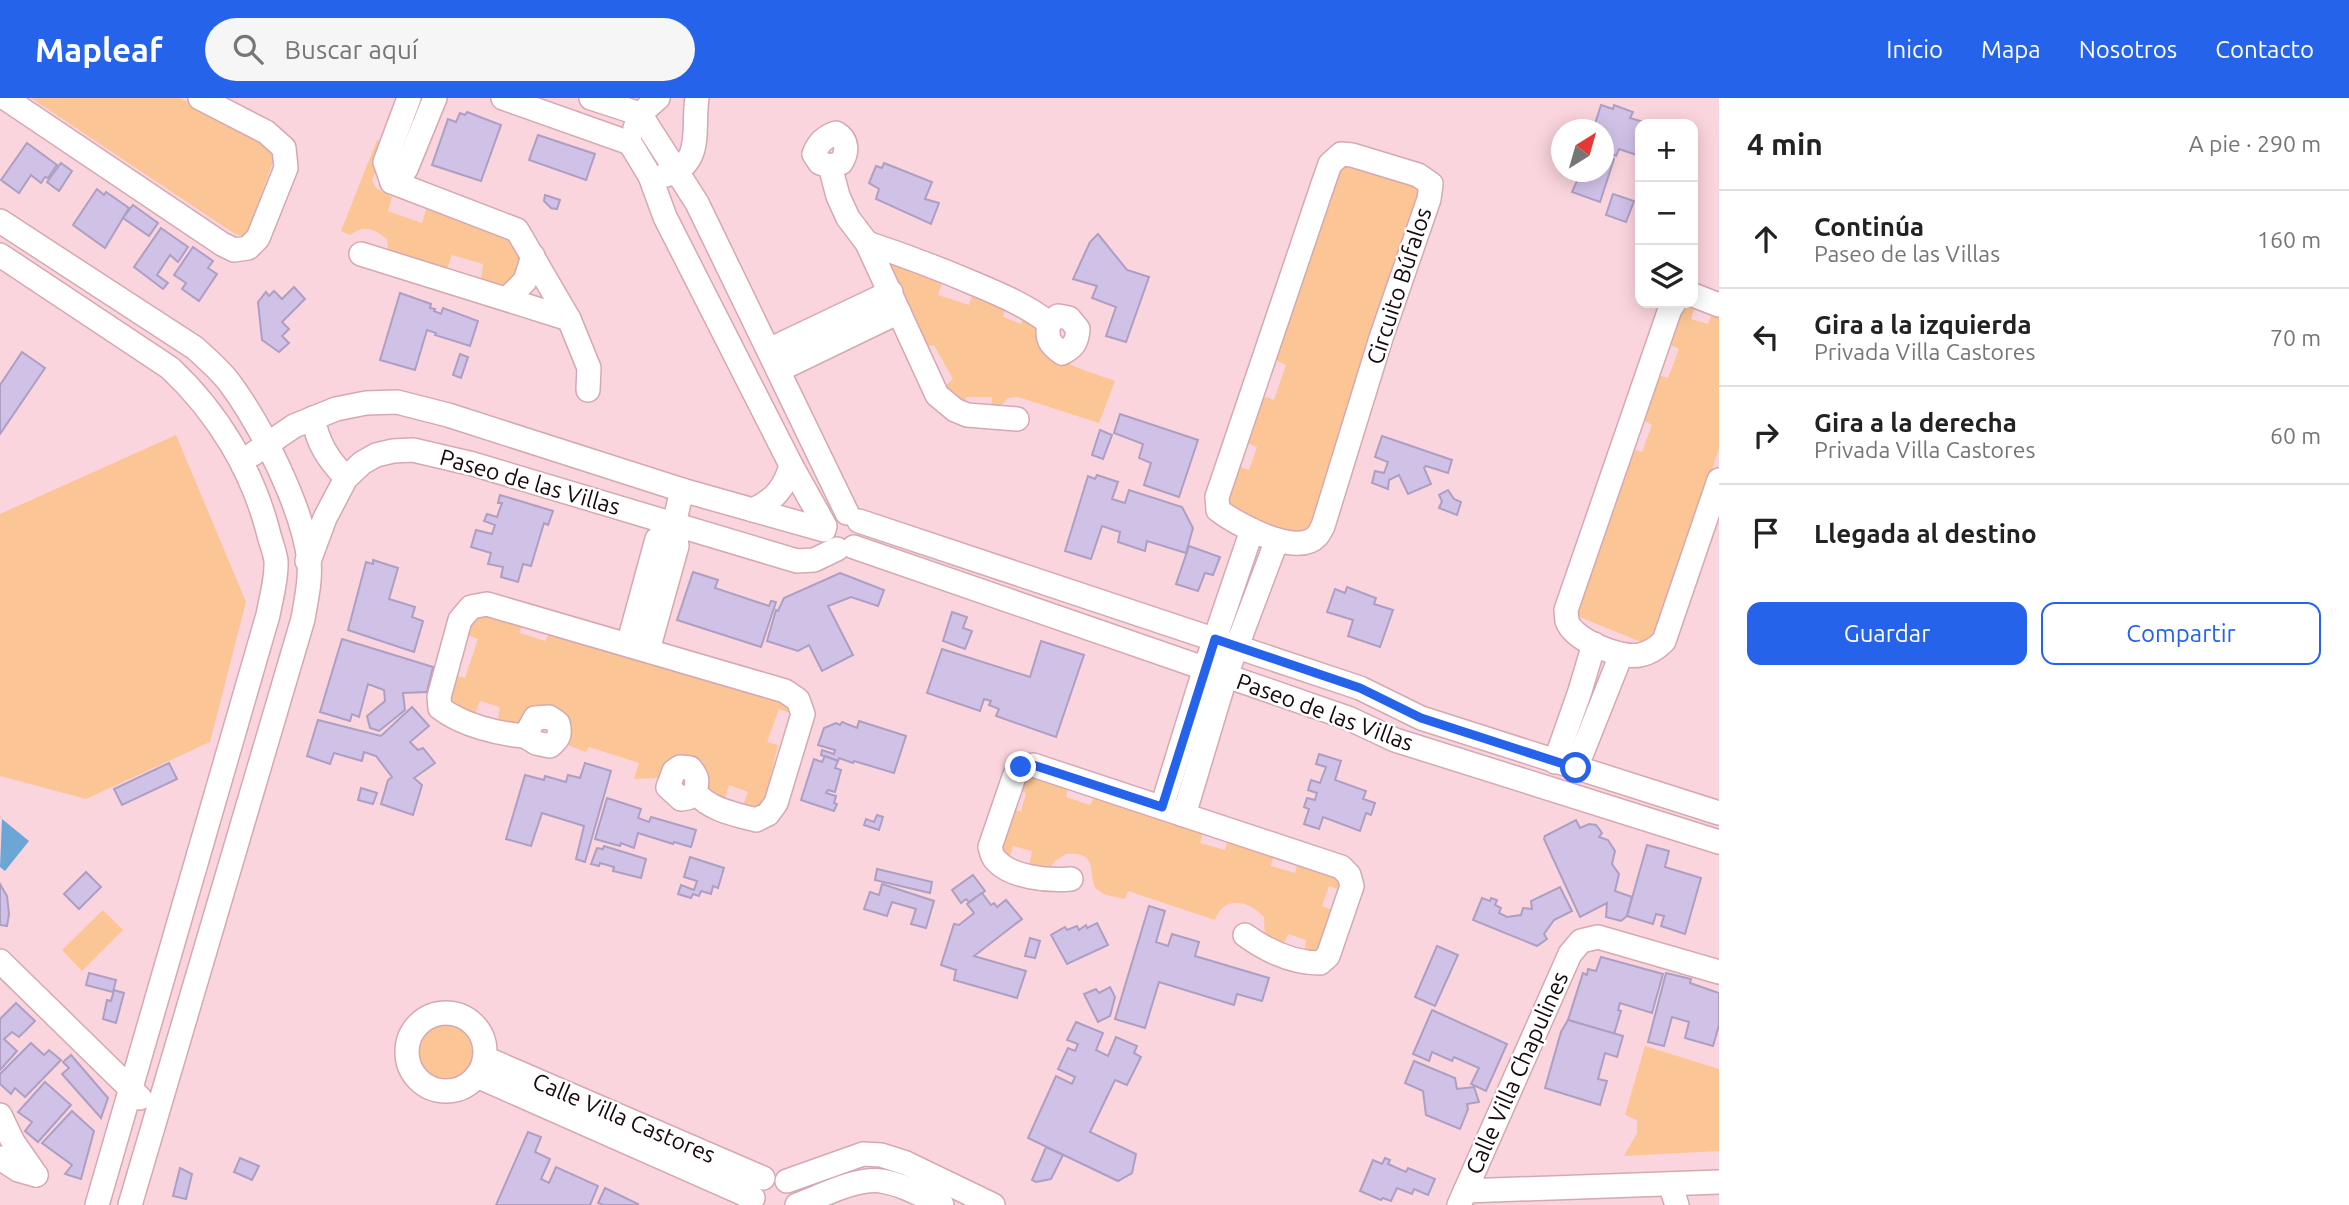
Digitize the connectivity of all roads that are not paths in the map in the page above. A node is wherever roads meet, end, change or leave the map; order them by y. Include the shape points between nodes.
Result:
1 (5, 98) edge
2 (200, 98) edge
3 (409, 98) edge
4 (435, 98) edge
5 (503, 98) edge
6 (591, 98) edge
7 (658, 98) edge
8 (697, 98) edge
9 (640, 114) junction
10 (397, 129) junction
11 (418, 138) junction
12 (630, 143) junction
13 (830, 166) dead end
14 (677, 171) junction
15 (650, 176) junction
16 (392, 182) junction
17 (697, 204) junction
18 (665, 217) junction
19 (0, 221) edge
20 (867, 243) junction
21 (360, 254) dead end
22 (0, 255) edge
23 (533, 256) junction
24 (1698, 297) edge
25 (507, 299) junction
26 (895, 302) junction
27 (1719, 305) edge
28 (1671, 308) edge
29 (569, 319) junction
30 (1049, 323) dead end
31 (774, 360) junction
32 (588, 390) dead end
33 (313, 418) junction
34 (1017, 419) dead end
35 (484, 427) junction
36 (266, 444) junction
37 (241, 463) junction
38 (473, 464) junction
39 (791, 465) junction
40 (346, 478) junction
41 (1719, 480) edge
42 (682, 490) junction
43 (753, 510) junction
44 (853, 517) junction
45 (674, 524) junction
46 (1252, 530) junction
47 (835, 538) junction
48 (1277, 540) junction
49 (276, 561) junction
50 (309, 561) junction
51 (1237, 577) junction
52 (1260, 584) junction
53 (1225, 642) junction
54 (1594, 644) junction
55 (638, 647) junction
56 (1621, 654) junction
57 (1215, 671) junction
58 (1580, 691) junction
59 (1604, 699) junction
60 (525, 736) dead end
61 (1566, 765) junction
62 (695, 792) dead end
63 (1162, 807) junction
64 (1719, 813) edge
65 (1184, 815) junction
66 (1719, 842) edge
67 (1071, 879) dead end
68 (1245, 935) dead end
69 (0, 961) edge
70 (1719, 972) edge
71 (481, 1067) dead end
72 (131, 1089) junction
73 (0, 1115) edge
74 (156, 1115) junction
75 (0, 1158) edge
76 (787, 1181) junction
77 (1710, 1190) edge
78 (1673, 1195) edge
79 (756, 1198) edge
80 (1462, 1198) edge
81 (97, 1205) edge
82 (130, 1205) edge
83 (790, 1205) edge
84 (797, 1205) edge
85 (943, 1205) edge
86 (993, 1205) edge

1 - 2 street via 222,244 234,250 248,248 258,238 286,168 284,148 266,132
3 - 10 street
4 - 11 street
5 - 12 street
6 - 9 street
7 - 9 street
8 - 14 street via 695,147
9 - 12 street
9 - 14 street
10 - 11 street
10 - 16 street via 385,162
11 - 16 street via 406,170
12 - 15 street
13 - 20 street via 848,218
14 - 15 street
14 - 17 street
15 - 18 street
16 - 23 street via 517,230
17 - 18 street
17 - 31 street
18 - 39 street
19 - 36 street via 195,348 229,383
20 - 26 street
20 - 30 street via 1000,295
21 - 25 street
22 - 37 street via 170,368 206,406
23 - 25 street via 525,281
23 - 29 street
24 - 27 street
25 - 29 street
26 - 31 street
26 - 34 street via 937,395 967,415
28 - 54 street via 1566,610 1573,630
29 - 32 street via 589,368
31 - 44 street
33 - 35 street, Paseo de las Villas via 366,403 397,402
33 - 36 street, Paseo de las Villas
33 - 40 street via 324,452
35 - 38 street
35 - 42 street, Paseo de las Villas
36 - 37 street, Paseo de las Villas
36 - 50 street via 292,500
37 - 49 street
38 - 40 street, Paseo de las Villas via 394,450 362,463
38 - 45 street, Paseo de las Villas
39 - 43 street via 778,493
39 - 47 street
40 - 50 street, Paseo de las Villas
41 - 56 street via 1664,641 1637,656
42 - 43 street, Paseo de las Villas
42 - 45 street
43 - 47 street, Paseo de las Villas
44 - 47 street via 836,514
44 - 47 street via 862,535
44 - 53 street, Paseo de las Villas
45 - 47 street, Paseo de las Villas via 797,561 814,560
45 - 55 street via 657,539 654,589
46 - 48 street, Circuito Búfalos
46 - 48 street, Circuito Búfalos via 1218,510 1217,497 1330,164 1341,154 1352,155 1418,175 1431,184 1429,199 1323,526 1306,542
46 - 51 street
47 - 57 street, Paseo de las Villas
48 - 52 street
49 - 50 street
49 - 72 street via 268,615
50 - 74 street via 303,620
51 - 52 street
51 - 53 street
52 - 53 street
53 - 57 street
53 - 61 street, Paseo de las Villas via 1360,688 1421,718
54 - 56 street
54 - 58 street
55 - 60 street via 486,604 471,607 460,620 440,708 452,717
55 - 62 street via 785,691 798,700 803,714 776,803 768,814 756,820 725,812
56 - 59 street
57 - 63 street
57 - 65 street
57 - 66 street, Paseo de las Villas via 1348,718 1395,740
58 - 59 street
58 - 61 street
59 - 61 street
61 - 64 street, Paseo de las Villas
63 - 65 street
63 - 67 street via 1033,765 1021,767 990,847 994,858 1030,877
65 - 68 street via 1341,867 1349,875 1352,886 1328,956 1320,963 1275,953
69 - 72 street
70 - 80 street, Calle Villa Chapulines via 1598,937 1581,941 1570,954
71 - 79 street, Calle Villa Castores
72 - 74 street
72 - 81 street
73 - 75 street via 36,1175
74 - 82 street
76 - 79 street, Calle Villa Castores via 779,1176
76 - 83 street via 793,1196
76 - 86 street via 863,1154 881,1155
77 - 78 street, Calle Villa Chapulines
78 - 80 street, Calle Villa Chapulines
84 - 85 street via 879,1180

